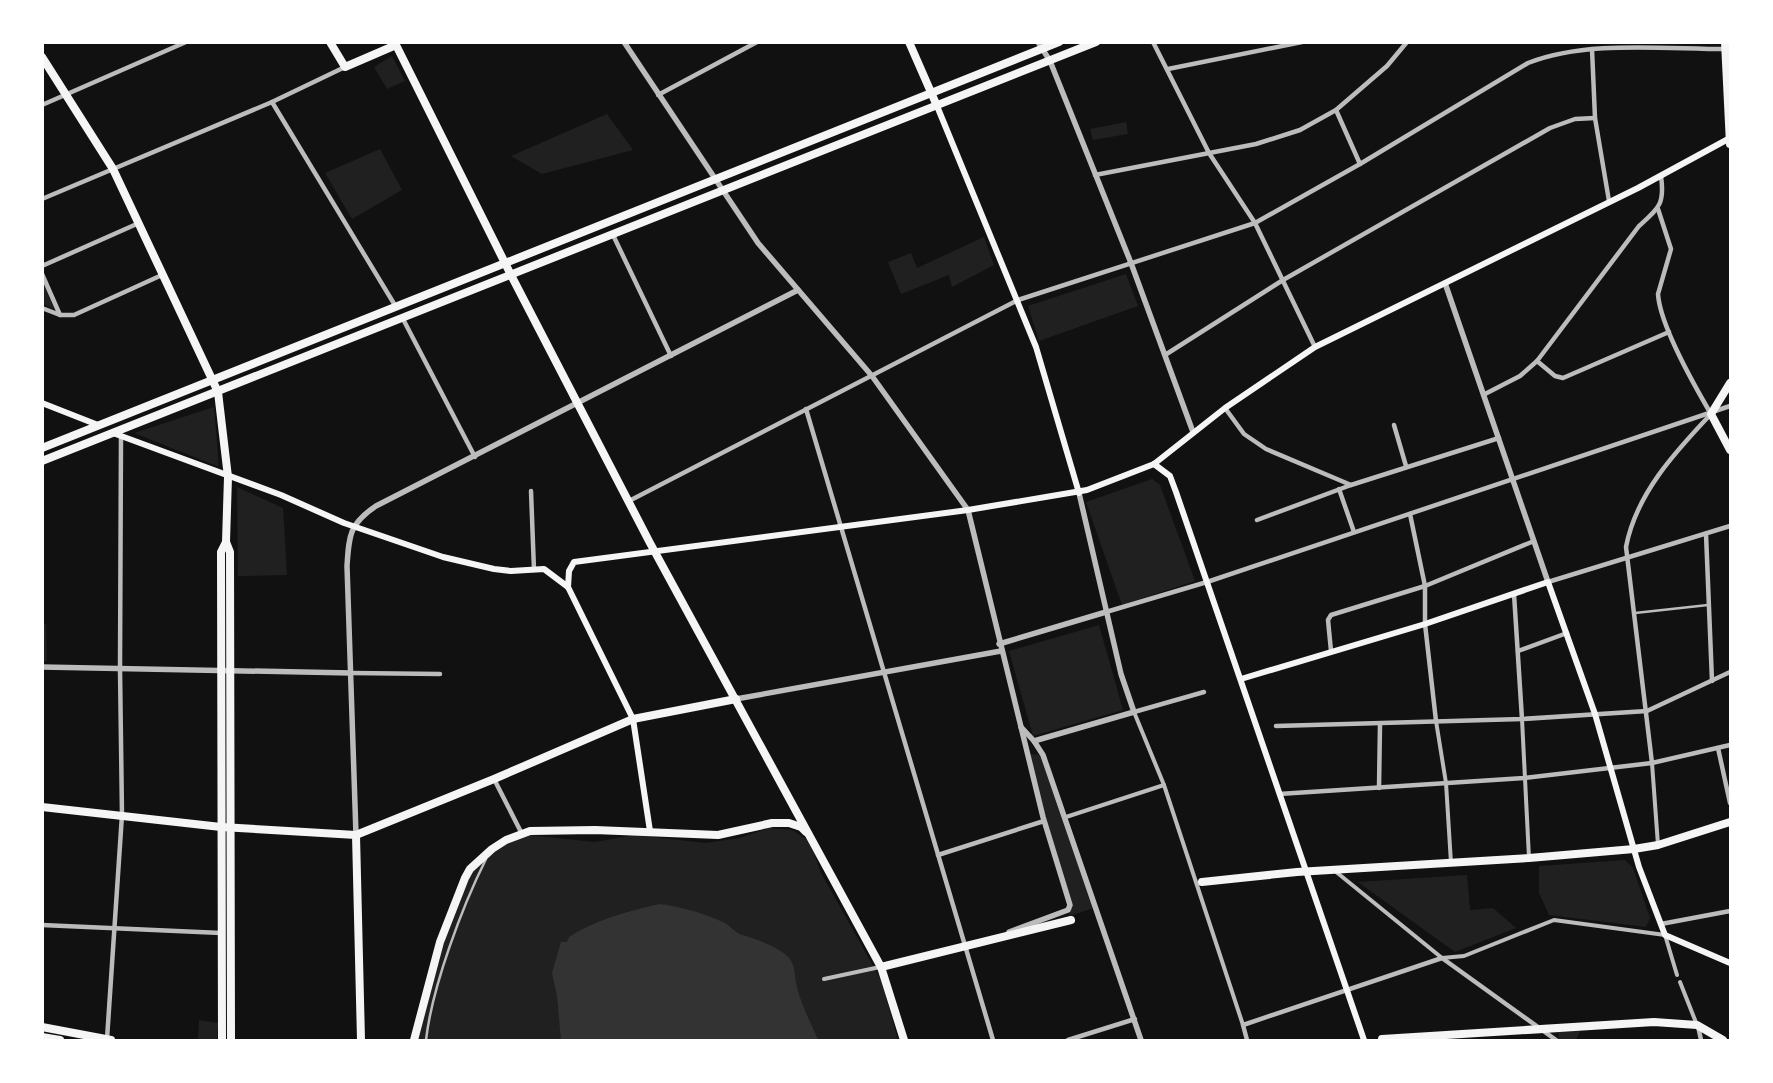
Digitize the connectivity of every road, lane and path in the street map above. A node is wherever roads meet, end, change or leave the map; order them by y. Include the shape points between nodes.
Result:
1 (186, 42) edge
2 (330, 42) edge
3 (624, 42) edge
4 (757, 42) edge
5 (909, 42) edge
6 (1059, 42) edge
7 (1096, 42) edge
8 (1152, 42) edge
9 (1302, 42) edge
10 (1407, 42) edge
11 (399, 44) edge
12 (1040, 46) edge
13 (1725, 46) edge
14 (1592, 49) junction
15 (42, 57) edge
16 (1050, 61) junction
17 (345, 67) junction
18 (1168, 69) junction
19 (931, 93) junction
20 (67, 95) junction
21 (658, 95) junction
22 (272, 102) junction
23 (42, 105) edge
24 (937, 106) junction
25 (1336, 110) junction
26 (1595, 118) junction
27 (1730, 139) edge
28 (1730, 144) edge
29 (1209, 153) junction
30 (1360, 164) junction
31 (113, 169) junction
32 (1095, 175) junction
33 (1661, 176) junction
34 (714, 180) junction
35 (721, 191) junction
36 (42, 199) edge
37 (1609, 202) junction
38 (1658, 209) junction
39 (1255, 222) junction
40 (139, 223) junction
41 (613, 235) junction
42 (1131, 263) junction
43 (505, 264) junction
44 (42, 266) edge
45 (42, 274) edge
46 (162, 275) junction
47 (511, 275) junction
48 (1283, 280) junction
49 (1445, 283) junction
50 (798, 290) junction
51 (1018, 300) junction
52 (396, 307) junction
53 (42, 308) edge
54 (60, 315) junction
55 (403, 319) junction
56 (1670, 332) junction
57 (1315, 347) junction
58 (1165, 355) junction
59 (671, 356) junction
60 (1537, 361) junction
61 (872, 376) junction
62 (213, 379) junction
63 (1730, 383) edge
64 (218, 392) junction
65 (1485, 394) junction
66 (42, 403) edge
67 (579, 404) junction
68 (1730, 406) edge
69 (1225, 408) junction
70 (806, 409) junction
71 (1711, 414) junction
72 (1394, 425) dead end
73 (98, 426) junction
74 (1193, 432) junction
75 (117, 435) junction
76 (1499, 438) junction
77 (42, 448) edge
78 (1730, 450) edge
79 (475, 457) junction
80 (42, 461) edge
81 (1154, 464) junction
82 (1406, 466) junction
83 (228, 477) junction
84 (1513, 478) junction
85 (1351, 485) junction
86 (1339, 489) junction
87 (532, 491) dead end
88 (1078, 493) junction
89 (629, 501) junction
90 (968, 510) junction
91 (1410, 514) junction
92 (1257, 520) dead end
93 (353, 526) junction
94 (841, 526) junction
95 (1730, 526) edge
96 (1354, 532) junction
97 (1706, 534) junction
98 (1534, 541) junction
99 (226, 542) junction
100 (654, 550) junction
101 (1626, 558) junction
102 (534, 570) junction
103 (1207, 582) junction
104 (1548, 582) junction
105 (1424, 586) junction
106 (568, 587) junction
107 (1514, 594) junction
108 (1710, 605) junction
109 (1106, 612) junction
110 (1635, 613) junction
111 (1425, 624) junction
112 (1567, 634) junction
113 (999, 644) junction
114 (1331, 651) junction
115 (1518, 651) junction
116 (1001, 652) junction
117 (42, 667) edge
118 (120, 669) junction
119 (220, 669) junction
120 (231, 669) junction
121 (351, 672) junction
122 (1730, 672) edge
123 (883, 673) junction
124 (440, 674) dead end
125 (1241, 678) junction
126 (1712, 681) junction
127 (1204, 692) dead end
128 (736, 699) junction
129 (1647, 711) junction
130 (1134, 712) junction
131 (1595, 714) junction
132 (633, 719) junction
133 (1522, 719) junction
134 (1436, 721) junction
135 (1380, 724) junction
136 (1276, 726) dead end
137 (1021, 727) junction
138 (1034, 741) junction
139 (1730, 745) edge
140 (1718, 748) junction
141 (1652, 762) junction
142 (1612, 768) junction
143 (1524, 778) junction
144 (494, 780) junction
145 (1446, 783) junction
146 (1164, 785) junction
147 (1379, 788) junction
148 (1279, 794) junction
149 (1730, 803) edge
150 (42, 807) edge
151 (122, 815) junction
152 (1066, 817) junction
153 (1044, 821) junction
154 (1730, 822) edge
155 (221, 827) junction
156 (232, 827) junction
157 (650, 831) junction
158 (521, 832) junction
159 (356, 835) junction
160 (812, 839) junction
161 (1658, 845) junction
162 (1634, 849) junction
163 (489, 853) junction
164 (938, 855) junction
165 (1530, 858) junction
166 (1451, 863) junction
167 (1335, 871) junction
168 (1306, 872) junction
169 (1202, 882) dead end
170 (1730, 911) edge
171 (1071, 920) dead end
172 (42, 924) edge
173 (1661, 924) junction
174 (114, 928) junction
175 (221, 933) junction
176 (1665, 935) junction
177 (983, 942) junction
178 (965, 946) junction
179 (1442, 958) junction
180 (1730, 963) edge
181 (881, 967) junction
182 (1677, 975) dead end
183 (824, 979) dead end
184 (1680, 982) dead end
185 (1346, 992) junction
186 (1135, 1018) junction
187 (1697, 1025) junction
188 (1243, 1026) junction
189 (42, 1027) edge
190 (42, 1037) edge
191 (1382, 1039) dead end
192 (60, 1040) edge
193 (108, 1040) edge
194 (222, 1040) edge
195 (231, 1040) edge
196 (361, 1040) edge
197 (414, 1040) edge
198 (426, 1040) edge
199 (904, 1040) edge
200 (993, 1040) edge
201 (1068, 1040) edge
202 (1141, 1040) edge
203 (1247, 1040) edge
204 (1364, 1040) edge
205 (1556, 1040) edge
206 (1701, 1040) edge
207 (1723, 1040) edge

1 - 20 street
2 - 17 main road
3 - 21 street
4 - 21 street
5 - 19 main road
6 - 12 main road
7 - 16 main road
8 - 18 street
9 - 18 street
10 - 25 street via 1387,66
11 - 17 main road
11 - 43 main road
12 - 16 street
12 - 19 main road
13 - 14 street
13 - 27 main road
14 - 26 street
14 - 30 street via 1550,54 1528,63
15 - 20 main road
16 - 24 main road
16 - 32 street
17 - 22 street
18 - 29 street
19 - 24 main road
19 - 34 main road
20 - 23 street
20 - 31 main road
21 - 34 street
22 - 31 street
22 - 52 street
24 - 35 main road
24 - 51 main road
25 - 29 street via 1280,137
25 - 30 street
26 - 37 street
26 - 48 street via 1575,119 1550,128
27 - 28 main road
27 - 33 main road
29 - 32 street
29 - 39 street
30 - 39 street
31 - 36 street
31 - 40 main road
32 - 42 street
33 - 37 main road
33 - 38 street via 1662,197
34 - 35 street
34 - 43 main road
35 - 41 main road
35 - 50 street via 758,244
37 - 49 main road
38 - 56 street via 1671,250 1658,294
38 - 60 street via 1639,226
39 - 42 street
39 - 48 street
40 - 44 street
40 - 46 main road
41 - 47 main road
41 - 59 street
42 - 51 street
42 - 58 street
43 - 47 main road
43 - 52 main road
45 - 54 street
46 - 54 street via 81,313
46 - 62 main road
47 - 55 main road
47 - 67 main road
48 - 57 street
48 - 58 street
49 - 57 main road
49 - 65 street
50 - 59 street
50 - 61 street
51 - 61 street
51 - 88 main road via 1036,347
52 - 62 main road
53 - 54 street
55 - 64 main road
55 - 79 street
56 - 60 street via 1563,378 1555,376
56 - 71 street
57 - 69 main road
58 - 74 street
59 - 67 street
60 - 65 street via 1520,376
61 - 70 street
61 - 90 street
62 - 64 main road
62 - 73 main road
63 - 71 main road
64 - 75 main road
64 - 83 main road
65 - 76 street
66 - 73 main road
67 - 79 street
67 - 89 main road
68 - 71 street
69 - 74 main road
69 - 85 street via 1244,434 1266,449
70 - 89 street
70 - 94 street
71 - 78 main road
71 - 84 street
71 - 101 street via 1671,459 1648,492 1632,524
72 - 82 street
73 - 77 main road
74 - 81 main road
75 - 80 main road
75 - 83 main road
75 - 118 street
76 - 82 street
76 - 84 street
79 - 93 street via 376,506
81 - 88 main road
81 - 103 main road via 1172,481
82 - 85 street
83 - 93 main road via 281,495
83 - 99 main road
84 - 91 street
84 - 98 street
85 - 86 street
86 - 92 street
86 - 96 street
87 - 102 street
88 - 90 main road
88 - 109 street
89 - 100 main road
90 - 94 main road
90 - 113 street
91 - 96 street
91 - 105 street
93 - 102 main road via 470,564 511,571
93 - 121 street via 347,566
94 - 100 main road
94 - 123 street
95 - 97 street
96 - 103 street
97 - 101 street
97 - 108 street
98 - 104 street
98 - 105 street
99 - 119 main road via 221,552
99 - 120 main road via 230,552
100 - 106 main road via 574,562 569,571
100 - 128 main road
101 - 104 street
101 - 110 street
102 - 106 main road via 544,570
103 - 109 street
103 - 125 main road
104 - 107 main road
104 - 112 main road
105 - 111 street
105 - 114 street via 1331,615 1328,620
106 - 132 main road
107 - 111 main road
107 - 115 street
108 - 110 lane
108 - 126 street
109 - 113 street
109 - 130 street
110 - 129 street
111 - 114 main road
111 - 134 street
112 - 115 street
112 - 131 main road
113 - 116 street
114 - 125 main road
115 - 133 street
116 - 123 street
116 - 137 street
117 - 118 street
118 - 119 street
118 - 151 street
119 - 120 street
119 - 155 main road
120 - 121 street
120 - 156 main road
121 - 124 street
121 - 159 street
122 - 126 street
123 - 128 street
123 - 164 street
125 - 148 main road
126 - 129 street
127 - 130 street
128 - 132 main road
128 - 160 main road
129 - 131 street
129 - 141 street
130 - 138 street
130 - 146 street
131 - 133 street
131 - 142 main road
132 - 144 main road
132 - 157 main road
133 - 134 street
133 - 143 street
134 - 135 street
134 - 145 street
135 - 136 street
135 - 147 street
137 - 138 street
137 - 153 street
138 - 152 street
139 - 140 street
140 - 141 street
140 - 149 street
141 - 142 street
141 - 161 street
142 - 143 street
142 - 162 main road
143 - 145 street
143 - 165 street
144 - 158 street
144 - 159 main road
145 - 147 street
145 - 166 street
146 - 152 street
146 - 188 street
147 - 148 street
148 - 168 main road
150 - 151 main road
151 - 155 main road
151 - 174 street
152 - 186 street
153 - 164 street
153 - 177 street via 1070,905 1068,910
154 - 161 main road
155 - 156 main road
155 - 175 main road
156 - 159 main road
156 - 195 main road
157 - 158 main road via 553,829
157 - 160 main road via 718,835 772,823 789,823 801,827
158 - 163 main road
159 - 196 main road
160 - 181 main road
161 - 162 main road
162 - 165 main road
162 - 173 main road
163 - 197 main road via 470,869 465,878 440,942
163 - 198 lane via 449,953
164 - 178 street
165 - 166 main road
166 - 167 main road
167 - 168 main road
167 - 179 street
168 - 169 main road
168 - 185 main road
170 - 173 street
171 - 177 main road
172 - 174 street
173 - 176 main road
174 - 175 street
174 - 193 street
175 - 194 main road
176 - 179 street via 1554,920 1464,956
176 - 180 main road
176 - 182 street
177 - 178 main road
178 - 181 main road
178 - 200 street
179 - 185 street
179 - 205 street
181 - 183 street
181 - 199 main road
184 - 187 street
185 - 188 street
185 - 204 main road
186 - 201 street
186 - 202 street
187 - 191 main road via 1654,1022
187 - 206 street
187 - 207 main road
188 - 203 street
189 - 193 main road
190 - 192 main road

